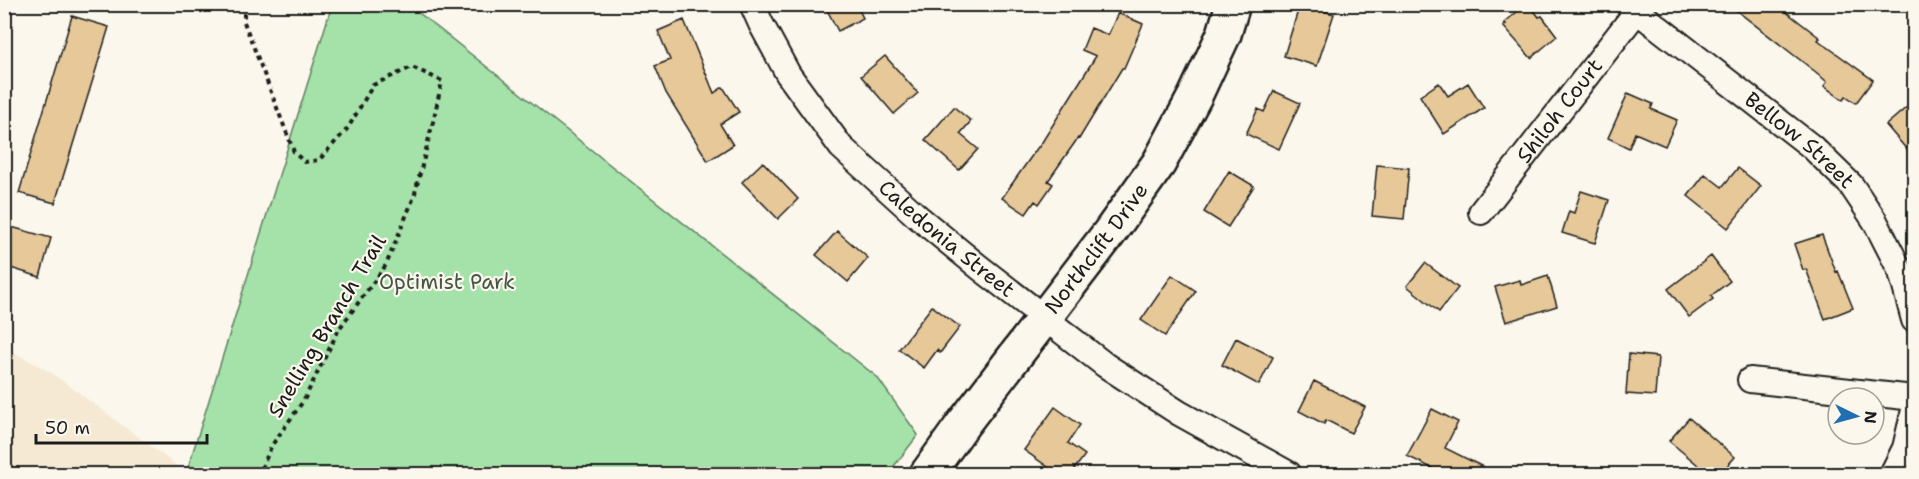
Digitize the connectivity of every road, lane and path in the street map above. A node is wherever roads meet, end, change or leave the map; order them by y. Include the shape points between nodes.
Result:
1 (244, 4) edge
2 (752, 4) edge
3 (1233, 4) edge
4 (1632, 8) edge
5 (1481, 212) dead end
6 (1045, 318) junction
7 (1914, 320) edge
8 (1750, 380) dead end
9 (1914, 398) edge
10 (1914, 410) edge
11 (259, 474) edge
12 (927, 474) edge
13 (1289, 474) edge
14 (1892, 474) edge

1 - 11 path, Snelling Branch Trail via 244,22 294,152 304,162 319,160 348,128 373,85 412,67 442,81 414,197 386,265 339,330 304,400 272,445
2 - 6 street, Caledonia Street via 788,74 841,147 918,217
3 - 6 street, Northclift Drive via 1224,34 1159,163
4 - 5 street, Shiloh Court
4 - 7 street, Bellow Street via 1812,147 1851,185 1875,220 1900,272
6 - 12 street, Northclift Drive
6 - 13 street, Caledonia Street via 1105,365 1179,413
8 - 9 street
10 - 14 street via 1905,448

